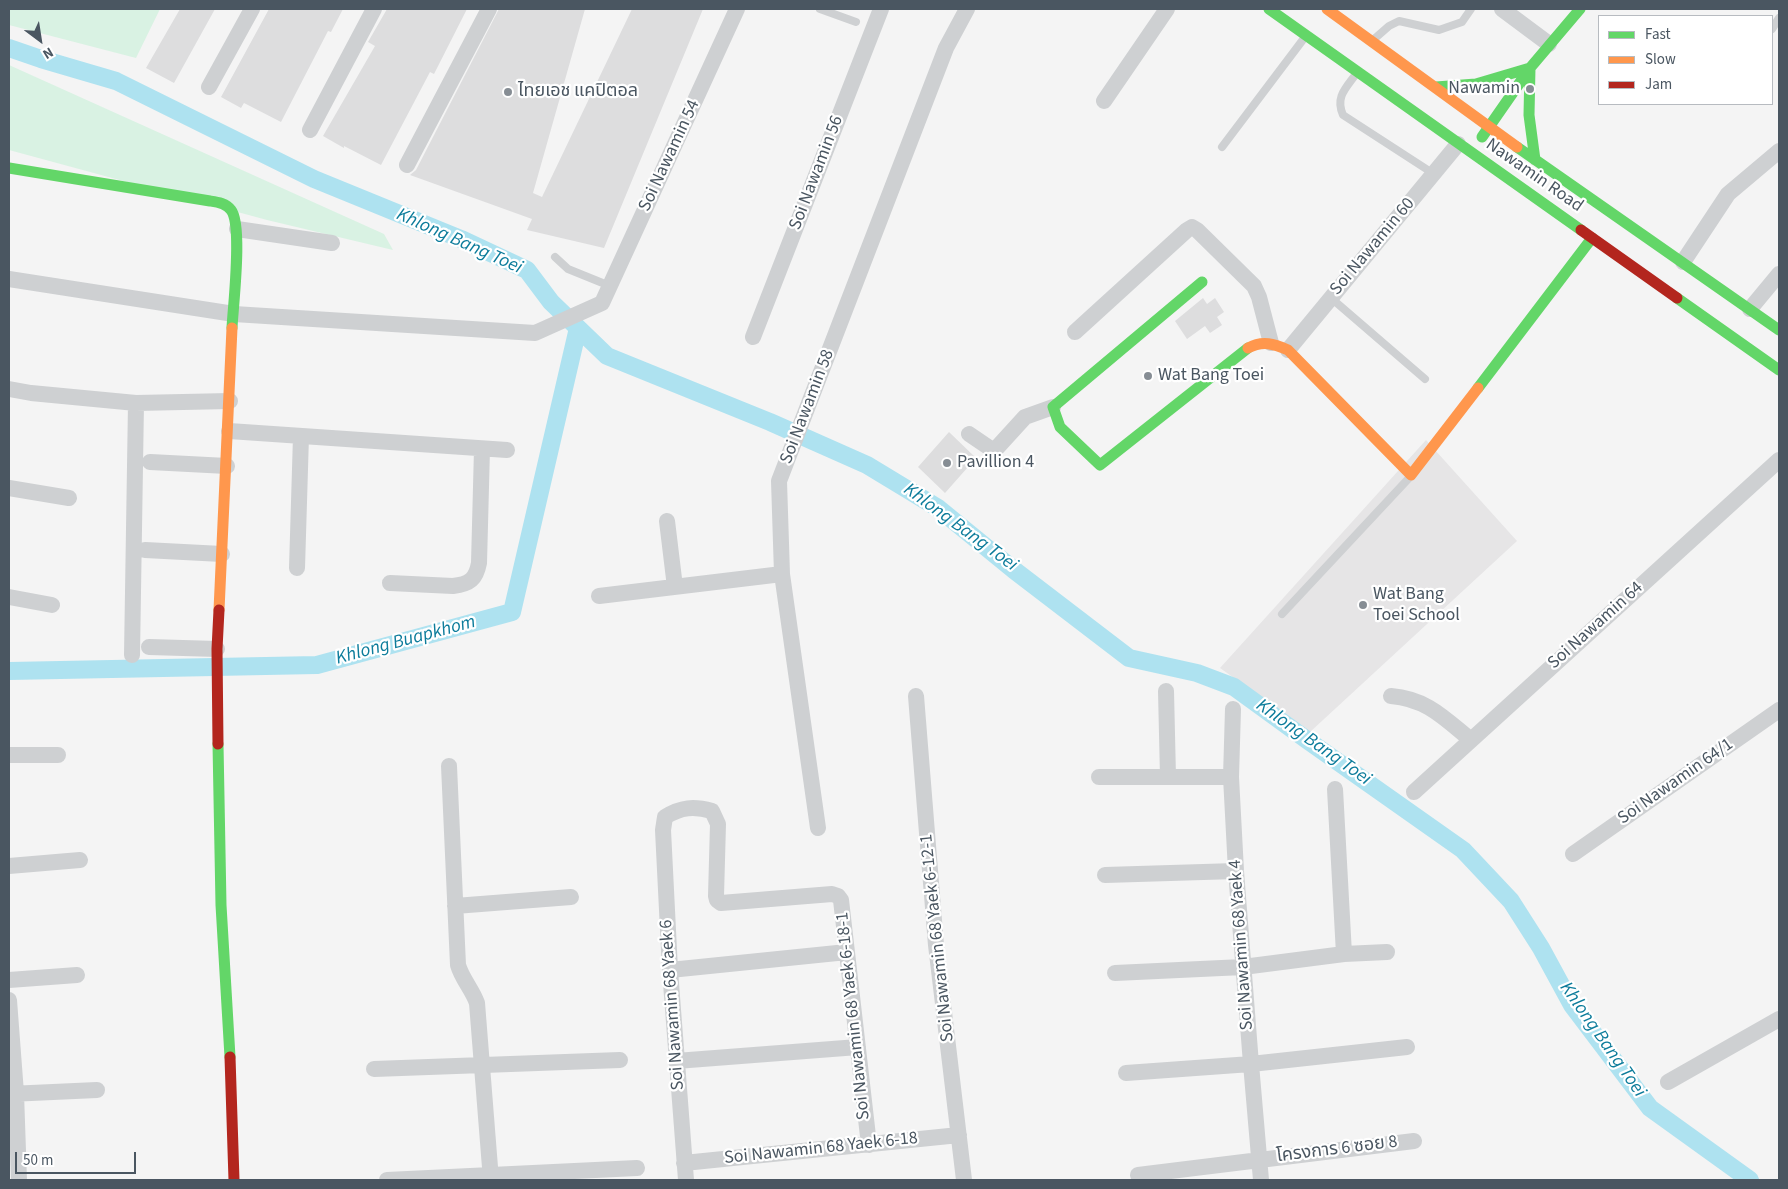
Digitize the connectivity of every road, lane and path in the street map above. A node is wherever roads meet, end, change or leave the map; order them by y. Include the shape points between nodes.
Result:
1 (252, 9) edge
2 (374, 9) edge
3 (489, 9) edge
4 (737, 9) edge
5 (820, 9) edge
6 (881, 9) edge
7 (967, 9) edge
8 (1167, 9) edge
9 (1269, 9) edge
10 (1327, 9) edge
11 (1471, 9) edge
12 (1502, 9) edge
13 (1580, 9) edge
14 (856, 22) dead end
15 (1306, 35) junction
16 (1372, 42) junction
17 (1549, 44) junction
18 (1530, 68) junction
19 (1358, 72) junction
20 (209, 87) dead end
21 (1436, 88) junction
22 (1104, 101) dead end
23 (1490, 125) junction
24 (310, 130) dead end
25 (1222, 147) dead end
26 (1465, 148) junction
27 (1779, 151) edge
28 (1535, 160) junction
29 (406, 165) dead end
30 (9, 168) edge
31 (1434, 174) junction
32 (237, 229) junction
33 (1592, 238) junction
34 (332, 243) dead end
35 (555, 257) dead end
36 (1683, 262) junction
37 (1779, 274) edge
38 (9, 279) edge
39 (1202, 282) dead end
40 (610, 286) junction
41 (1331, 298) junction
42 (1750, 309) junction
43 (234, 314) junction
44 (1779, 330) edge
45 (1075, 332) dead end
46 (753, 337) dead end
47 (1270, 342) junction
48 (1288, 350) junction
49 (1779, 370) edge
50 (1425, 379) dead end
51 (9, 389) edge
52 (230, 401) junction
53 (136, 403) junction
54 (1052, 406) junction
55 (229, 431) junction
56 (969, 434) dead end
57 (300, 436) junction
58 (482, 449) junction
59 (507, 450) dead end
60 (1779, 460) edge
61 (150, 462) dead end
62 (227, 466) junction
63 (1411, 476) junction
64 (9, 488) edge
65 (68, 498) dead end
66 (667, 521) dead end
67 (145, 550) dead end
68 (222, 554) junction
69 (297, 568) dead end
70 (782, 574) junction
71 (390, 583) dead end
72 (675, 587) junction
73 (599, 596) dead end
74 (9, 597) edge
75 (52, 605) dead end
76 (1282, 614) dead end
77 (149, 648) dead end
78 (132, 655) dead end
79 (218, 655) junction
80 (1166, 691) dead end
81 (916, 696) dead end
82 (1391, 696) dead end
83 (1232, 709) dead end
84 (1779, 710) edge
85 (1471, 740) junction
86 (9, 755) edge
87 (58, 755) dead end
88 (449, 766) dead end
89 (1099, 777) dead end
90 (1168, 777) junction
91 (1231, 777) junction
92 (1335, 789) dead end
93 (1414, 792) dead end
94 (818, 828) dead end
95 (1573, 854) dead end
96 (80, 860) dead end
97 (9, 866) edge
98 (1236, 871) junction
99 (1105, 876) dead end
100 (832, 894) joint
101 (570, 897) dead end
102 (455, 906) junction
103 (847, 952) junction
104 (1388, 952) dead end
105 (1344, 954) junction
106 (1243, 967) junction
107 (670, 970) junction
108 (1114, 973) dead end
109 (77, 975) dead end
110 (9, 980) edge
111 (9, 1000) edge
112 (1779, 1019) edge
113 (858, 1047) junction
114 (1407, 1047) dead end
115 (620, 1060) dead end
116 (676, 1061) junction
117 (481, 1064) junction
118 (1250, 1064) junction
119 (374, 1070) dead end
120 (1126, 1073) dead end
121 (1668, 1082) dead end
122 (97, 1090) dead end
123 (12, 1094) edge
124 (959, 1135) junction
125 (1414, 1141) dead end
126 (869, 1144) junction
127 (1260, 1159) junction
128 (684, 1163) junction
129 (637, 1168) dead end
130 (1138, 1175) dead end
131 (491, 1177) edge
132 (19, 1180) edge
133 (234, 1180) edge
134 (387, 1180) edge
135 (686, 1180) edge
136 (964, 1180) edge
137 (1262, 1180) edge

1 - 20 street
2 - 24 street
3 - 29 street
4 - 40 street, Soi Nawamin 54
5 - 14 lane
6 - 46 street, Soi Nawamin 56
7 - 70 street, Soi Nawamin 58 via 946,48 779,481
8 - 22 street
9 - 15 street, Nawamin Road
10 - 16 street, Nawamin Road via 1345,18
11 - 16 lane via 1462,22 1440,30 1399,21
12 - 17 street
13 - 17 street
15 - 19 street, Nawamin Road
15 - 25 lane
16 - 21 street, Nawamin Road
17 - 18 street
18 - 21 street via 1476,84
18 - 23 street
18 - 28 street via 1530,115
19 - 26 street, Nawamin Road
19 - 31 lane via 1340,97 1339,106 1344,115
21 - 23 street, Nawamin Road
23 - 26 street
23 - 28 street, Nawamin Road
26 - 31 street, Soi Nawamin 60
26 - 33 street, Nawamin Road
27 - 36 street via 1728,194
28 - 36 street, Nawamin Road
30 - 32 street via 225,204 234,213
31 - 41 street, Soi Nawamin 60
32 - 34 street
32 - 43 street
33 - 49 street, Nawamin Road
33 - 63 street
35 - 40 lane via 568,269
36 - 42 street, Nawamin Road
37 - 42 street
38 - 43 street
39 - 54 street
40 - 43 street, Soi Nawamin 54 via 602,303 535,333
41 - 48 street, Soi Nawamin 60
41 - 50 lane
42 - 44 street, Nawamin Road
43 - 52 street
45 - 47 street via 1192,228 1254,286
47 - 48 street
47 - 54 street via 1255,344 1238,355 1100,465 1060,427
48 - 63 street
51 - 53 street
52 - 53 street
52 - 55 street
53 - 78 street
54 - 56 street via 1025,417 994,451
55 - 57 street
55 - 62 street
57 - 58 street
57 - 69 street
58 - 59 street
58 - 71 street via 479,563 473,580 453,586
60 - 85 street, Soi Nawamin 64
61 - 62 street
62 - 68 street
63 - 76 lane
64 - 65 street
66 - 72 street
67 - 68 street
68 - 79 street
70 - 72 street
70 - 94 street, Soi Nawamin 58
72 - 73 street
74 - 75 street
77 - 79 street
79 - 133 street via 221,905
80 - 90 street
81 - 124 street, Soi Nawamin 68 Yaek 6-12-1 via 936,944
82 - 85 street via 1422,703
83 - 91 street, Soi Nawamin 68 Yaek 4
84 - 95 street, Soi Nawamin 64/1
85 - 93 street, Soi Nawamin 64
86 - 87 street
88 - 102 street
89 - 90 street
90 - 91 street
91 - 98 street, Soi Nawamin 68 Yaek 4
92 - 105 street
96 - 97 street
98 - 99 street
98 - 106 street, Soi Nawamin 68 Yaek 4
100 - 103 street, Soi Nawamin 68 Yaek 6-18-1 via 841,900
100 - 107 street, Soi Nawamin 68 Yaek 6 via 722,903 716,896 718,824 712,811 698,808 676,810 665,818 663,830
101 - 102 street
102 - 117 street via 458,965 477,1003
103 - 107 street
103 - 113 street, Soi Nawamin 68 Yaek 6-18-1
104 - 105 street
105 - 106 street
106 - 108 street
106 - 118 street, Soi Nawamin 68 Yaek 4
107 - 116 street, Soi Nawamin 68 Yaek 6
109 - 110 street
111 - 123 street
112 - 121 street
113 - 116 street
113 - 126 street, Soi Nawamin 68 Yaek 6-18-1
114 - 118 street
115 - 117 street
116 - 128 street, Soi Nawamin 68 Yaek 6
117 - 119 street
117 - 131 street
118 - 120 street
118 - 127 street, Soi Nawamin 68 Yaek 4
122 - 123 street
123 - 132 street
124 - 126 street, Soi Nawamin 68 Yaek 6-18
124 - 136 street, Soi Nawamin 68 Yaek 6-12-1
125 - 127 street, โครงการ 6 ซอย 8
126 - 128 street, Soi Nawamin 68 Yaek 6-18
127 - 130 street, โครงการ 6 ซอย 8
127 - 137 street, Soi Nawamin 68 Yaek 4
128 - 135 street, Soi Nawamin 68 Yaek 6
129 - 131 street
131 - 134 street

